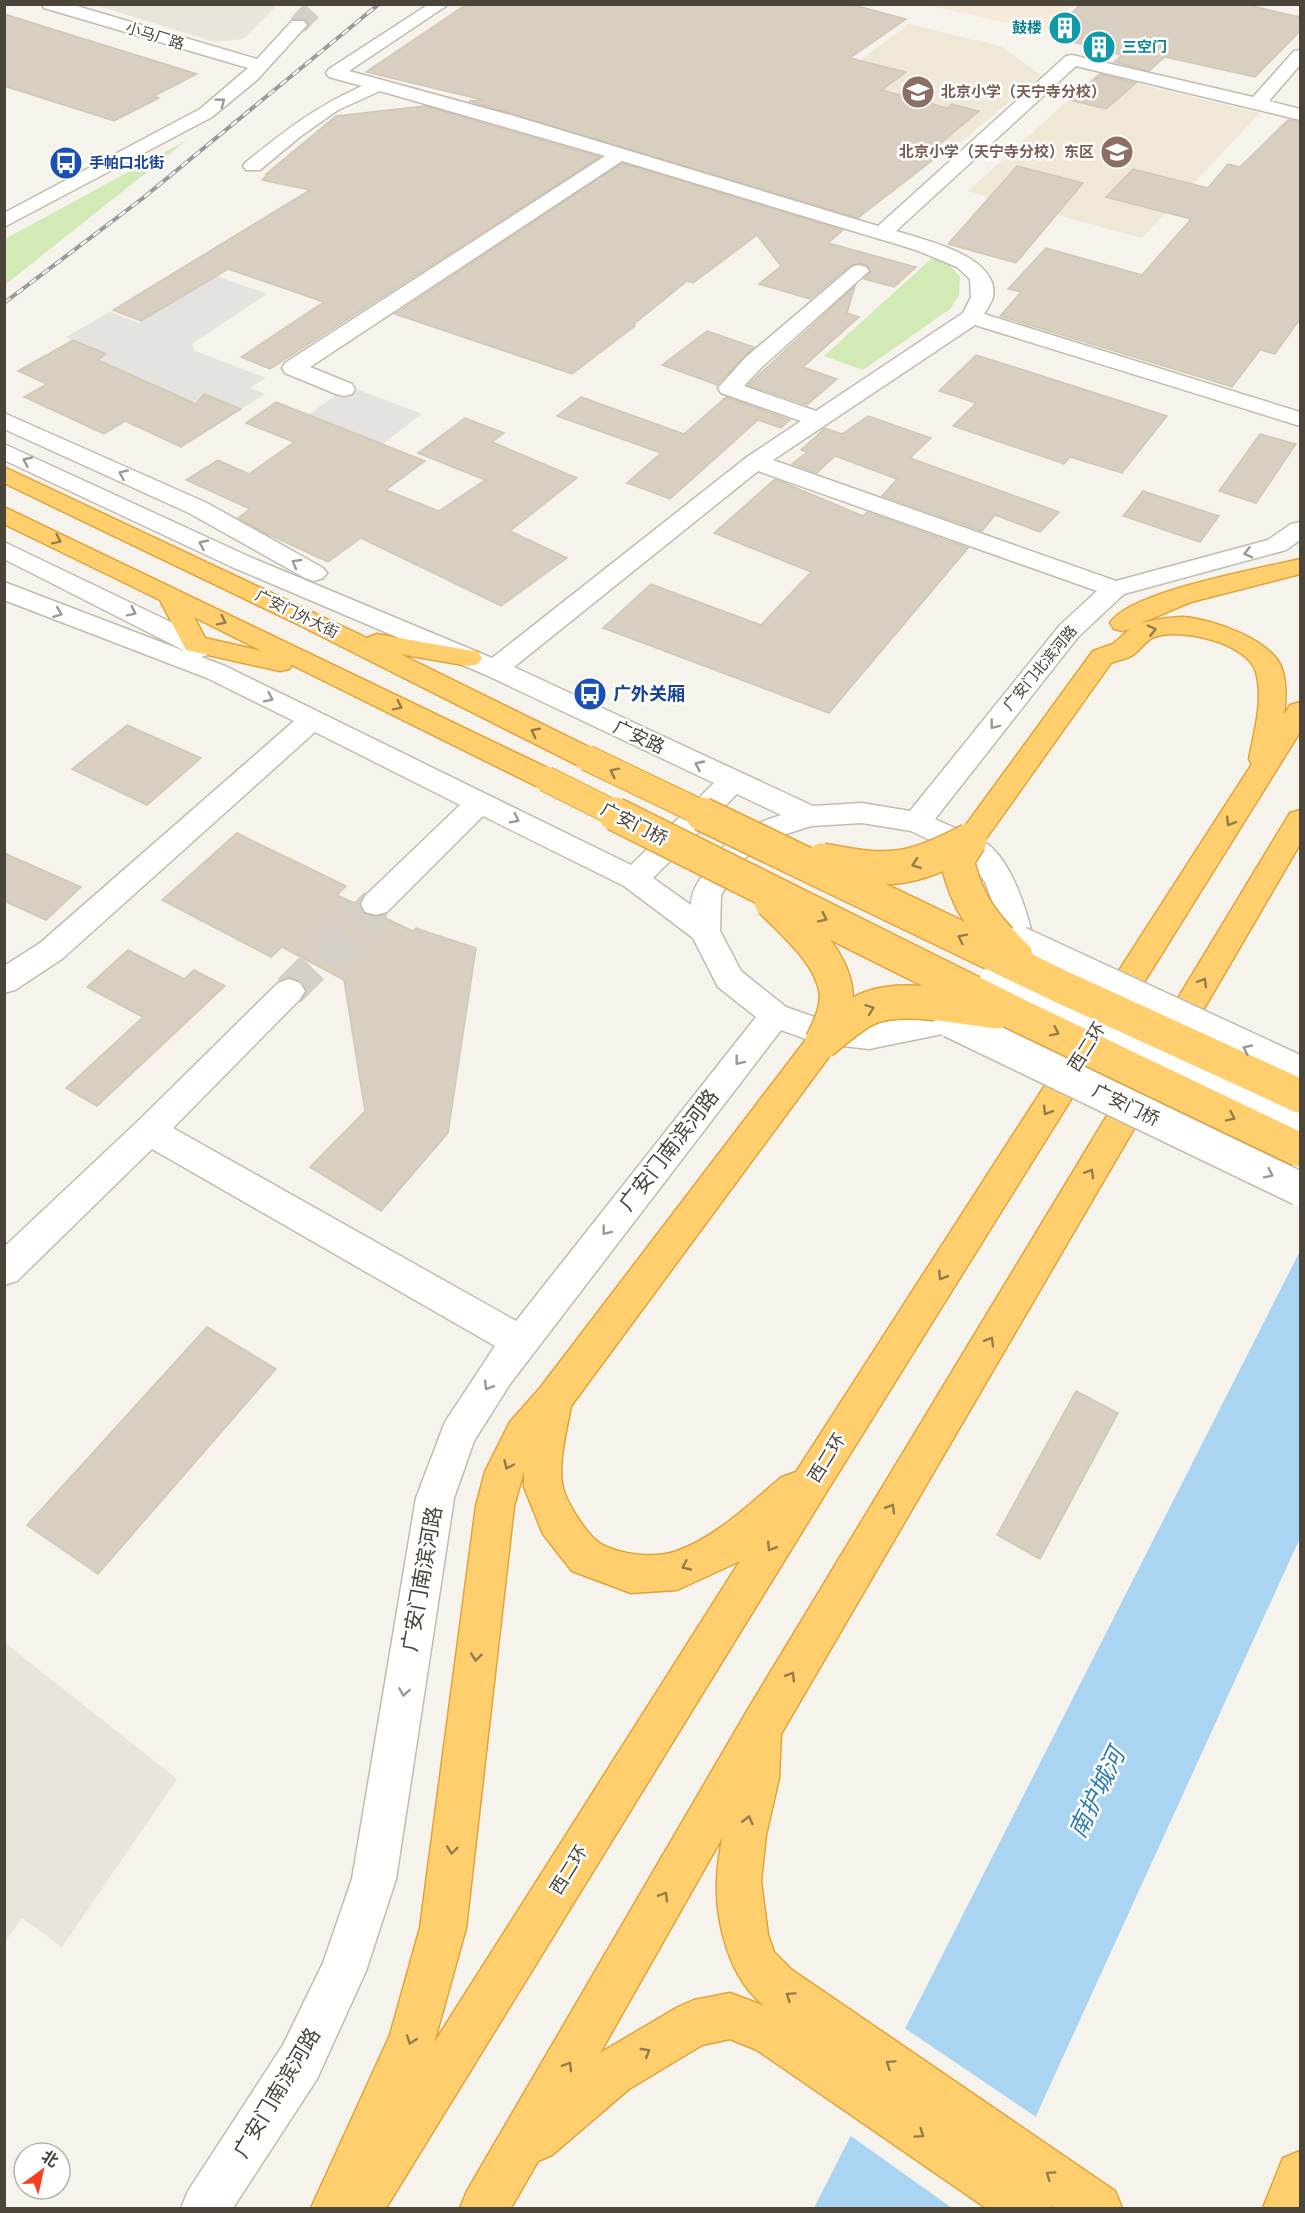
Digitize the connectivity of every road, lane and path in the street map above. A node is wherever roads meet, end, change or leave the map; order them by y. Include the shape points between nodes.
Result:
1 (50, 4) edge
2 (441, 4) edge
3 (288, 24) tunnel mouth
4 (1300, 55) edge
5 (251, 64) junction
6 (378, 85) junction
7 (1258, 103) junction
8 (1300, 114) edge
9 (620, 154) junction
10 (253, 166) dead end
11 (4, 208) edge
12 (4, 221) edge
13 (882, 233) junction
14 (859, 271) dead end
15 (972, 317) junction
16 (344, 389) dead end
17 (818, 419) junction
18 (1300, 419) edge
19 (4, 420) edge
20 (4, 451) edge
21 (754, 462) junction
22 (4, 474) edge
23 (4, 514) edge
24 (1300, 529) edge
25 (4, 549) edge
26 (241, 562) junction
27 (1300, 567) edge
28 (1116, 588) junction
29 (4, 590) edge
30 (170, 595) junction
31 (310, 620) junction
32 (344, 637) junction
33 (195, 644) junction
34 (439, 644) junction
35 (1102, 657) junction
36 (470, 658) junction
37 (495, 669) junction
38 (216, 672) junction
39 (334, 675) junction
40 (1300, 711) edge
41 (312, 720) junction
42 (1261, 773) junction
43 (733, 781) junction
44 (480, 802) junction
45 (809, 816) junction
46 (1300, 820) edge
47 (917, 822) junction
48 (970, 840) junction
49 (781, 851) junction
50 (634, 879) junction
51 (758, 886) junction
52 (376, 904) tunnel mouth
53 (705, 931) junction
54 (1019, 944) junction
55 (1036, 975) junction
56 (996, 981) junction
57 (4, 982) edge
58 (289, 991) tunnel mouth
59 (775, 1014) junction
60 (1018, 1015) junction
61 (951, 1021) junction
62 (822, 1042) junction
63 (1300, 1074) edge
64 (1300, 1096) edge
65 (1300, 1125) edge
66 (149, 1131) junction
67 (1300, 1150) edge
68 (1300, 1189) edge
69 (4, 1269) edge
70 (521, 1342) junction
71 (553, 1400) junction
72 (818, 1471) junction
73 (762, 1726) junction
74 (830, 2047) junction
75 (518, 2153) junction
76 (205, 2208) edge
77 (335, 2208) edge
78 (358, 2208) edge
79 (484, 2208) edge
80 (1028, 2208) edge
81 (1098, 2208) edge

1 - 5 street, 小马厂路
2 - 6 street via 335,73
3 - 5 street
4 - 7 street
5 - 11 street via 155,130
12 -> 5 street via 206,113 235,91
6 - 9 street
6 - 10 street via 332,106
7 - 8 street
7 - 13 street via 1072,60
9 - 13 street
9 - 16 street via 293,368
13 - 15 street via 964,263 980,277 982,297
14 - 17 street via 729,388
15 - 17 street
15 - 18 street
17 - 21 street
34 -> 19 street via 198,508
26 -> 20 street, 广安门外大街
21 - 28 street
21 - 37 street
22 - 31 highway, 广安门外大街
23 -> 30 highway
24 -> 28 street, 广安门北滨河路 via 1277,545
25 -> 33 street
26 - 31 highway
26 - 34 street, 广安门外大街
27 - 35 highway via 1199,593 1129,618 1102,646
28 -> 47 street, 广安门北滨河路 via 1069,631
29 -> 38 street
30 - 33 highway
30 -> 39 highway
31 - 32 highway, 广安门外大街
32 - 36 highway
49 -> 32 highway, 广安门外大街, bridge
33 - 38 street
33 - 39 highway
34 - 36 street, 广安门外大街
35 -> 42 highway via 1122,650 1145,630 1181,625 1217,632 1255,652 1269,668 1273,697
35 - 48 highway
36 - 37 street, 广安路
43 -> 37 street, 广安路
38 -> 41 street
39 -> 51 highway, 广安门桥, bridge
40 - 42 highway, 西二环
41 - 44 street
41 - 57 street via 51,951
42 -> 72 highway, 西二环
43 - 45 street, 广安路
43 - 50 street
44 -> 50 street
44 - 52 street
45 - 47 street via 862,813
45 - 53 street via 764,831 732,853 706,894
73 -> 46 highway
47 - 54 street via 977,851 999,879
48 -> 49 highway, bridge via 904,868 858,866
48 - 55 highway, bridge via 957,860 970,907
55 -> 49 highway, bridge
50 - 53 street
51 -> 60 highway, 广安门桥, bridge
51 - 62 highway, bridge via 820,954 836,987 836,1005
53 - 59 street via 729,979
54 - 56 street
63 -> 54 street, bridge
55 - 64 highway, bridge
56 - 61 street
56 - 65 street, bridge
58 - 66 street
59 - 61 street via 817,1031 869,1037
59 -> 70 street, 广安门南滨河路
62 -> 60 highway, bridge via 874,1006 916,1003
60 -> 67 highway, 广安门桥, bridge
61 -> 68 street, 广安门桥, bridge
62 - 71 highway
66 - 69 street
66 - 70 street
70 -> 76 street, 广安门南滨河路 via 458,1434 435,1498 374,1880 343,1971 300,2062
72 -> 71 highway via 724,1549 677,1571 631,1574 586,1558 558,1521 543,1487
71 -> 77 highway via 523,1434 504,1473 495,1506 440,1940 412,2040
72 -> 78 highway, 西二环
74 -> 73 highway via 758,1968 745,1935 739,1881 744,1835 758,1778
75 -> 73 highway
75 -> 74 highway via 612,2072 694,2023 730,2016 771,2032
74 -> 80 highway
81 -> 74 highway
75 - 79 highway

